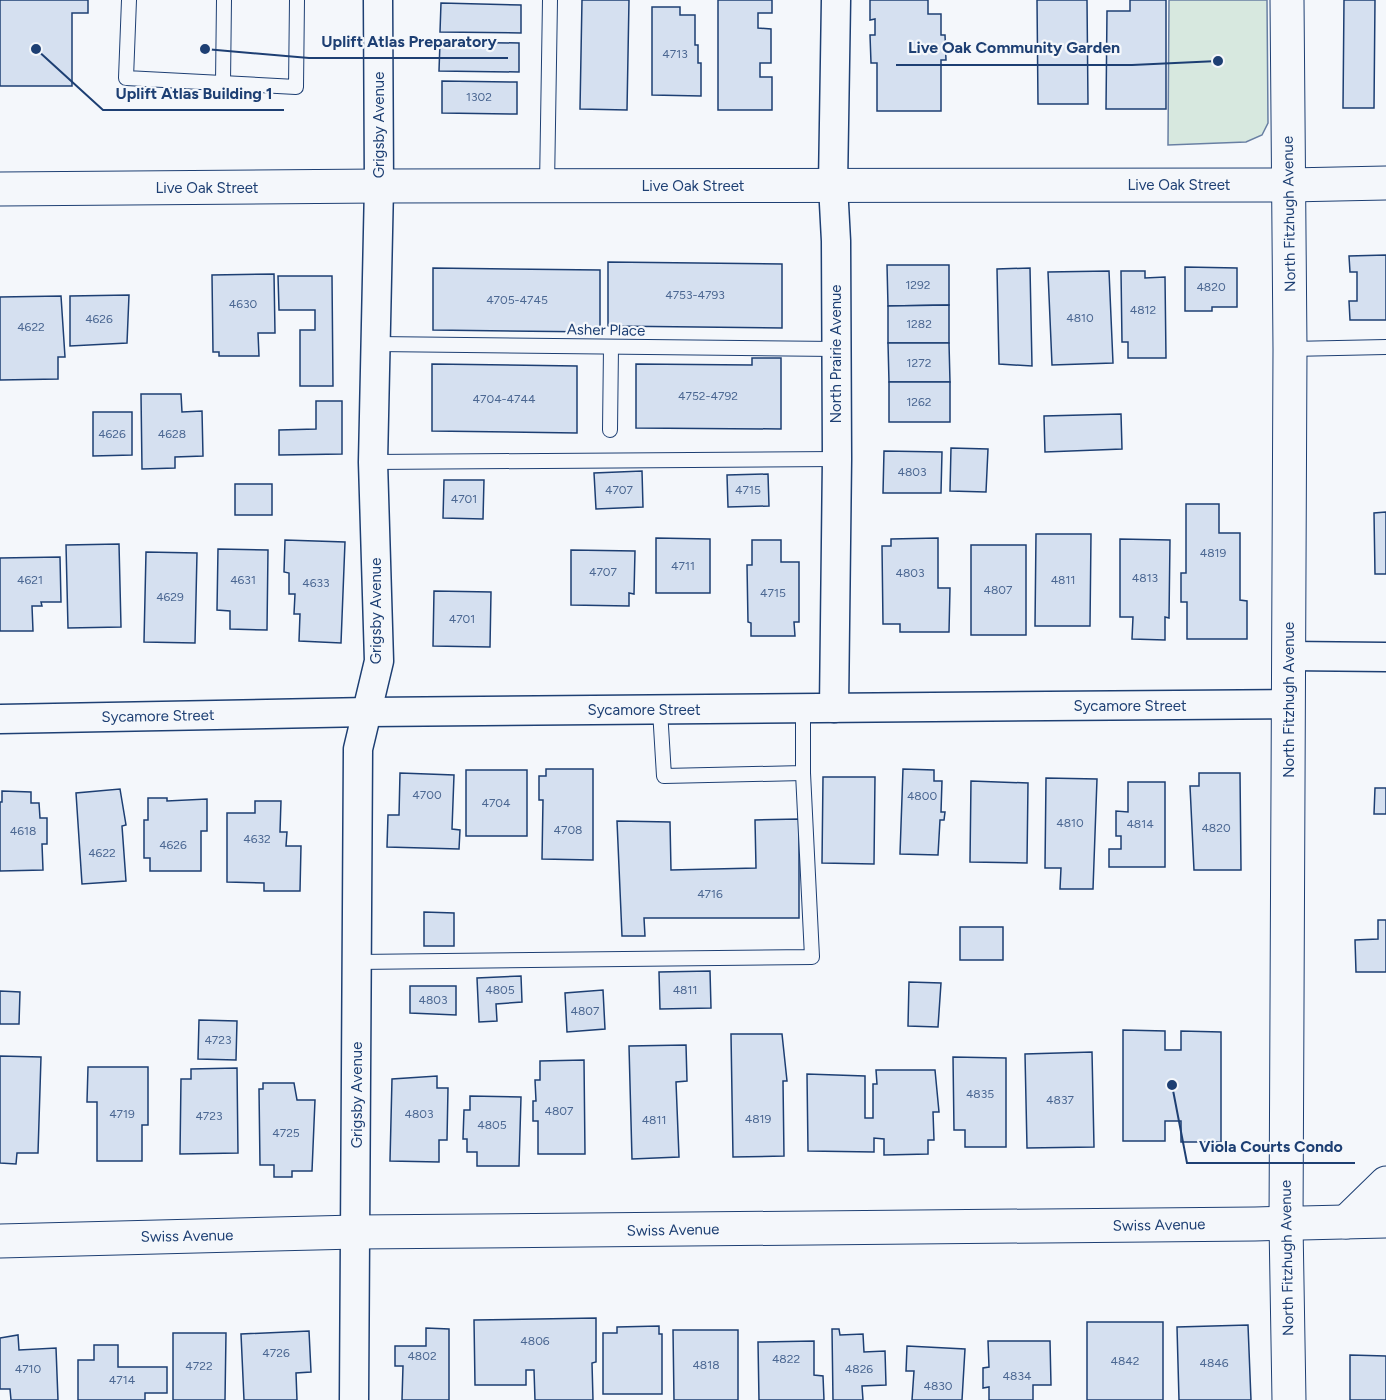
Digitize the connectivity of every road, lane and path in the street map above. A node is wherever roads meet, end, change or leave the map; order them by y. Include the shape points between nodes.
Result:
1 (129, 0) edge
2 (224, 0) edge
3 (297, 0) edge
4 (378, 0) edge
5 (550, 0) edge
6 (836, 0) edge
7 (1287, 0) edge
8 (223, 82) junction
9 (1386, 183) edge
10 (833, 185) junction
11 (1289, 185) junction
12 (379, 186) junction
13 (547, 186) junction
14 (0, 189) edge
15 (376, 344) junction
16 (611, 347) junction
17 (1386, 347) edge
18 (836, 349) junction
19 (1290, 349) junction
20 (610, 430) dead end
21 (837, 459) junction
22 (373, 462) junction
23 (1289, 656) junction
24 (1386, 657) edge
25 (1289, 704) junction
26 (834, 708) junction
27 (803, 709) junction
28 (660, 710) junction
29 (368, 712) junction
30 (0, 719) edge
31 (803, 773) junction
32 (357, 962) junction
33 (1386, 1183) edge
34 (1386, 1221) edge
35 (1346, 1222) junction
36 (1286, 1224) junction
37 (356, 1232) junction
38 (0, 1241) edge
39 (354, 1400) edge
40 (1289, 1400) edge

1 - 8 lane via 126,78
2 - 8 lane
3 - 8 lane via 296,87
4 - 12 street, Grigsby Avenue
5 - 13 lane
6 - 10 street, North Prairie Avenue
7 - 11 street, North Fitzhugh Avenue
9 - 11 street, Live Oak Street
10 - 11 street, Live Oak Street
10 - 13 street, Live Oak Street
10 - 18 street, North Prairie Avenue
11 - 19 street, North Fitzhugh Avenue
12 - 13 street, Live Oak Street
12 - 14 street, Live Oak Street
12 - 15 street, Grigsby Avenue
15 - 16 lane, Asher Place
15 - 22 street, Grigsby Avenue
16 - 18 lane, Asher Place
16 - 20 lane
17 - 19 lane
18 - 21 street, North Prairie Avenue
19 - 23 street, North Fitzhugh Avenue
21 - 22 lane
21 - 26 street, North Prairie Avenue
22 - 29 street, Grigsby Avenue via 379,661
23 - 24 street
23 - 25 street, North Fitzhugh Avenue
25 - 26 street, Sycamore Street
25 - 36 street, North Fitzhugh Avenue
26 - 27 street, Sycamore Street
27 - 28 street, Sycamore Street
27 - 31 lane
28 - 29 street, Sycamore Street
28 - 31 lane via 664,776
29 - 30 street, Sycamore Street
29 - 32 street, Grigsby Avenue via 358,749
31 - 32 lane via 812,957
32 - 37 street, Grigsby Avenue
33 - 35 street
34 - 35 street, Swiss Avenue
35 - 36 street, Swiss Avenue
36 - 37 street, Swiss Avenue
36 - 40 street, North Fitzhugh Avenue
37 - 38 street, Swiss Avenue
37 - 39 street, Grigsby Avenue

